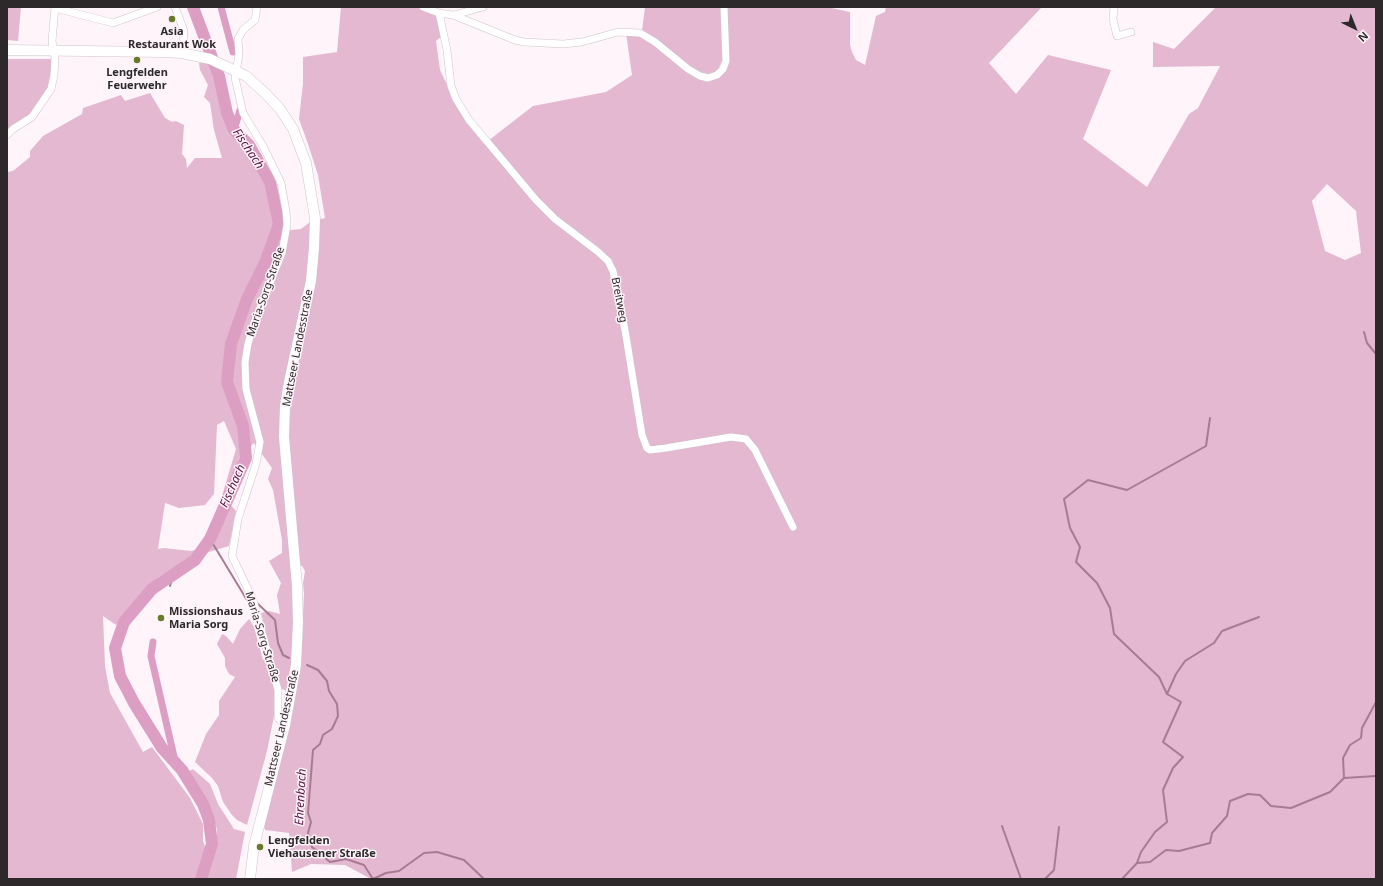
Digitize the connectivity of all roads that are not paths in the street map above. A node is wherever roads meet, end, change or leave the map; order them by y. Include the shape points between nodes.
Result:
1 (55, 7) edge
2 (157, 7) edge
3 (175, 7) edge
4 (257, 7) edge
5 (423, 7) edge
6 (483, 7) edge
7 (724, 7) edge
8 (1114, 7) edge
9 (439, 13) junction
10 (453, 15) junction
11 (1131, 32) dead end
12 (7, 50) edge
13 (53, 50) junction
14 (182, 52) junction
15 (236, 70) junction
16 (7, 136) edge
17 (793, 527) dead end
18 (285, 725) junction
19 (250, 879) edge

1 - 2 street via 113,23
1 - 13 street
3 - 14 street via 184,31
4 - 15 street, Maria-Sorg-Straße via 255,20 240,34
5 - 9 street
6 - 10 street
7 - 10 street via 726,62 723,69 708,78 688,69 640,33 618,32 564,44 524,42
8 - 11 street via 1113,19 1117,36
9 - 10 street
9 - 17 street, Breitweg via 451,86 469,120 536,200 555,219 597,251 613,271 642,435 647,448 666,448 731,437 746,439 755,450
12 - 13 main road, Mattseer Landesstraße
13 - 14 main road, Mattseer Landesstraße
13 - 16 street via 55,63 51,89 32,117
14 - 15 main road, Mattseer Landesstraße
15 - 18 main road, Mattseer Landesstraße via 266,94 293,129 306,163 315,218 311,281 285,406 284,437 298,622 296,665
15 - 18 street, Maria-Sorg-Straße via 235,78 243,113 276,171 284,196 287,225 282,253 254,323 245,362 246,389 260,442 256,464 238,519 232,556 253,600 278,690 278,718
18 - 19 main road, Mattseer Landesstraße via 255,839

